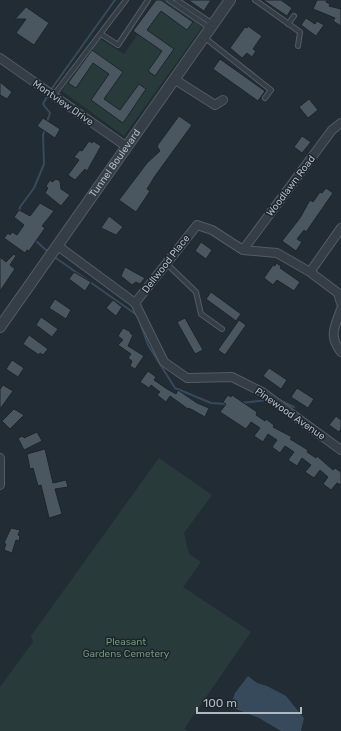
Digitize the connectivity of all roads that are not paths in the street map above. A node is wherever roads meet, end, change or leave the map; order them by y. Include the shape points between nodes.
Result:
1 (126, 0) edge
2 (148, 0) edge
3 (169, 0) edge
4 (177, 0) edge
5 (230, 0) edge
6 (255, 0) edge
7 (294, 16) dead end
8 (288, 24) junction
9 (212, 26) junction
10 (101, 34) junction
11 (204, 38) junction
12 (298, 46) dead end
13 (0, 58) edge
14 (174, 80) junction
15 (53, 96) junction
16 (265, 98) dead end
17 (223, 100) dead end
18 (341, 123) edge
19 (127, 147) junction
20 (341, 228) edge
21 (58, 246) junction
22 (243, 250) junction
23 (167, 264) junction
24 (310, 272) junction
25 (135, 303) junction
26 (341, 303) edge
27 (341, 309) edge
28 (0, 327) edge
29 (222, 329) dead end
30 (341, 352) edge
31 (341, 450) edge
32 (0, 458) edge
33 (0, 486) edge

1 - 10 lane
2 - 10 lane via 118,45
3 - 9 lane
4 - 9 lane
5 - 9 street, Tunnel Boulevard
6 - 8 lane
7 - 8 lane
8 - 12 lane via 300,32
9 - 11 street, Tunnel Boulevard
10 - 15 lane via 86,50
11 - 14 street, Tunnel Boulevard
11 - 16 lane via 271,90
13 - 15 street, Montview Drive
14 - 17 street via 215,105
14 - 19 street, Tunnel Boulevard
15 - 19 street, Montview Drive
18 - 22 street, Woodlawn Road via 332,130
19 - 21 street, Tunnel Boulevard
20 - 24 street
21 - 25 street, Pinewood Avenue
21 - 28 street, Tunnel Boulevard
22 - 23 street, Dellwood Place via 212,230 197,225
22 - 24 street via 277,253
23 - 25 street, Dellwood Place
23 - 29 lane via 196,292 201,314
24 - 26 street via 338,293
25 - 31 street, Pinewood Avenue via 164,362 187,378 232,377 262,392
27 - 30 street via 332,335
32 - 33 street

